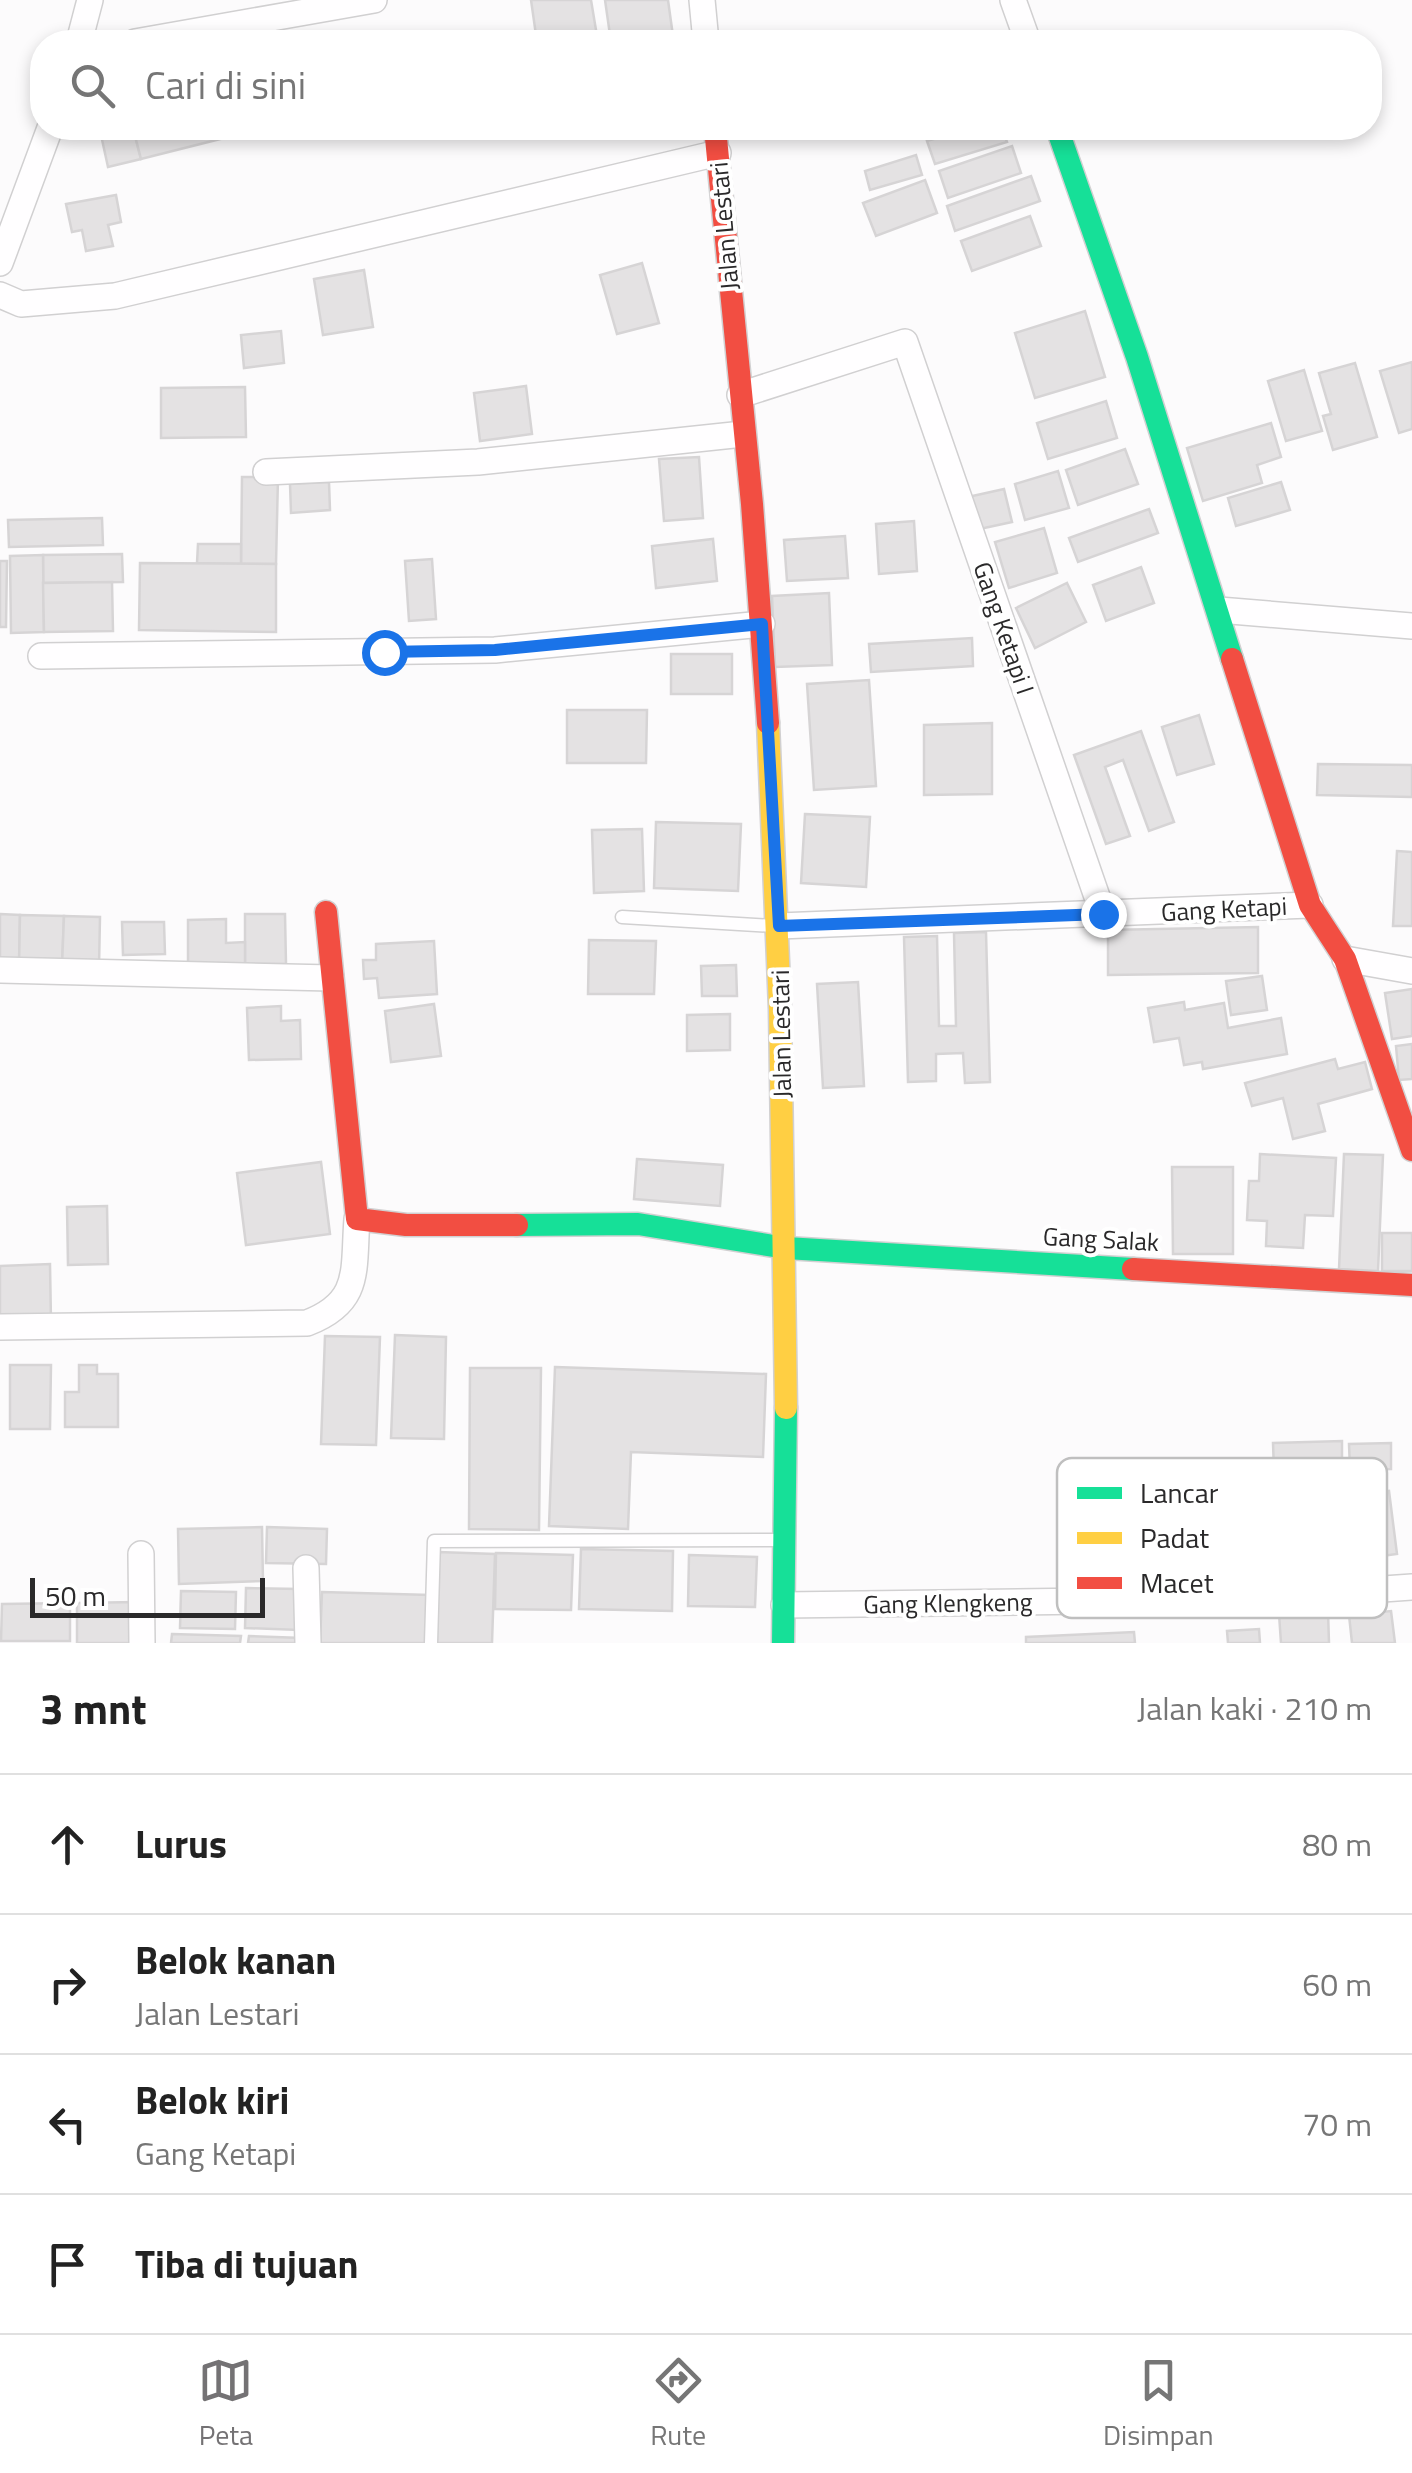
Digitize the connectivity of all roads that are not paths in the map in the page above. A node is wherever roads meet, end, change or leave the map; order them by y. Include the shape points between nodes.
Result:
1 (90, 0) edge
2 (374, 0) edge
3 (702, 0) edge
4 (1013, 0) edge
5 (83, 30) edge
6 (203, 30) edge
7 (705, 30) edge
8 (1024, 30) edge
9 (46, 140) edge
10 (716, 140) edge
11 (1061, 140) edge
12 (0, 263) edge
13 (0, 295) edge
14 (740, 395) junction
15 (743, 434) junction
16 (266, 472) dead end
17 (1219, 610) junction
18 (762, 624) junction
19 (1412, 626) edge
20 (41, 656) dead end
21 (1310, 905) junction
22 (326, 912) dead end
23 (1103, 914) junction
24 (622, 917) dead end
25 (779, 926) junction
26 (1345, 959) junction
27 (0, 970) edge
28 (1412, 971) edge
29 (331, 978) junction
30 (1412, 1150) edge
31 (357, 1219) junction
32 (786, 1248) junction
33 (1412, 1286) edge
34 (0, 1327) edge
35 (786, 1540) junction
36 (141, 1554) dead end
37 (306, 1568) dead end
38 (1412, 1587) edge
39 (1387, 1589) edge
40 (1057, 1601) edge
41 (784, 1606) junction
42 (142, 1643) edge
43 (308, 1643) edge
44 (431, 1643) edge
45 (783, 1643) edge

1 - 5 street
2 - 6 street
3 - 7 street
4 - 8 street
9 - 12 street
10 - 13 street via 115,296 22,304
10 - 14 street, Jalan Lestari
11 - 17 street
14 - 15 street, Jalan Lestari
14 - 23 street, Gang Ketapi I via 905,342
15 - 16 street via 478,462
15 - 18 street, Jalan Lestari
17 - 19 street
17 - 21 street
18 - 20 street via 495,650
18 - 25 street, Jalan Lestari
21 - 23 street, Gang Ketapi
21 - 26 street
22 - 29 street
23 - 25 street, Gang Ketapi
24 - 25 lane
25 - 32 street, Jalan Lestari
26 - 28 street
26 - 30 street
27 - 29 street
29 - 31 street
31 - 32 street, Gang Salak via 424,1226 638,1224
31 - 34 street via 352,1286 330,1314 307,1323
32 - 33 street, Gang Salak
32 - 35 street, Jalan Lestari
35 - 41 street, Jalan Lestari
35 - 44 lane via 434,1542
36 - 42 street
37 - 43 street
38 - 39 street, Gang Klengkeng
40 - 41 street, Gang Klengkeng
41 - 45 street, Jalan Lestari

